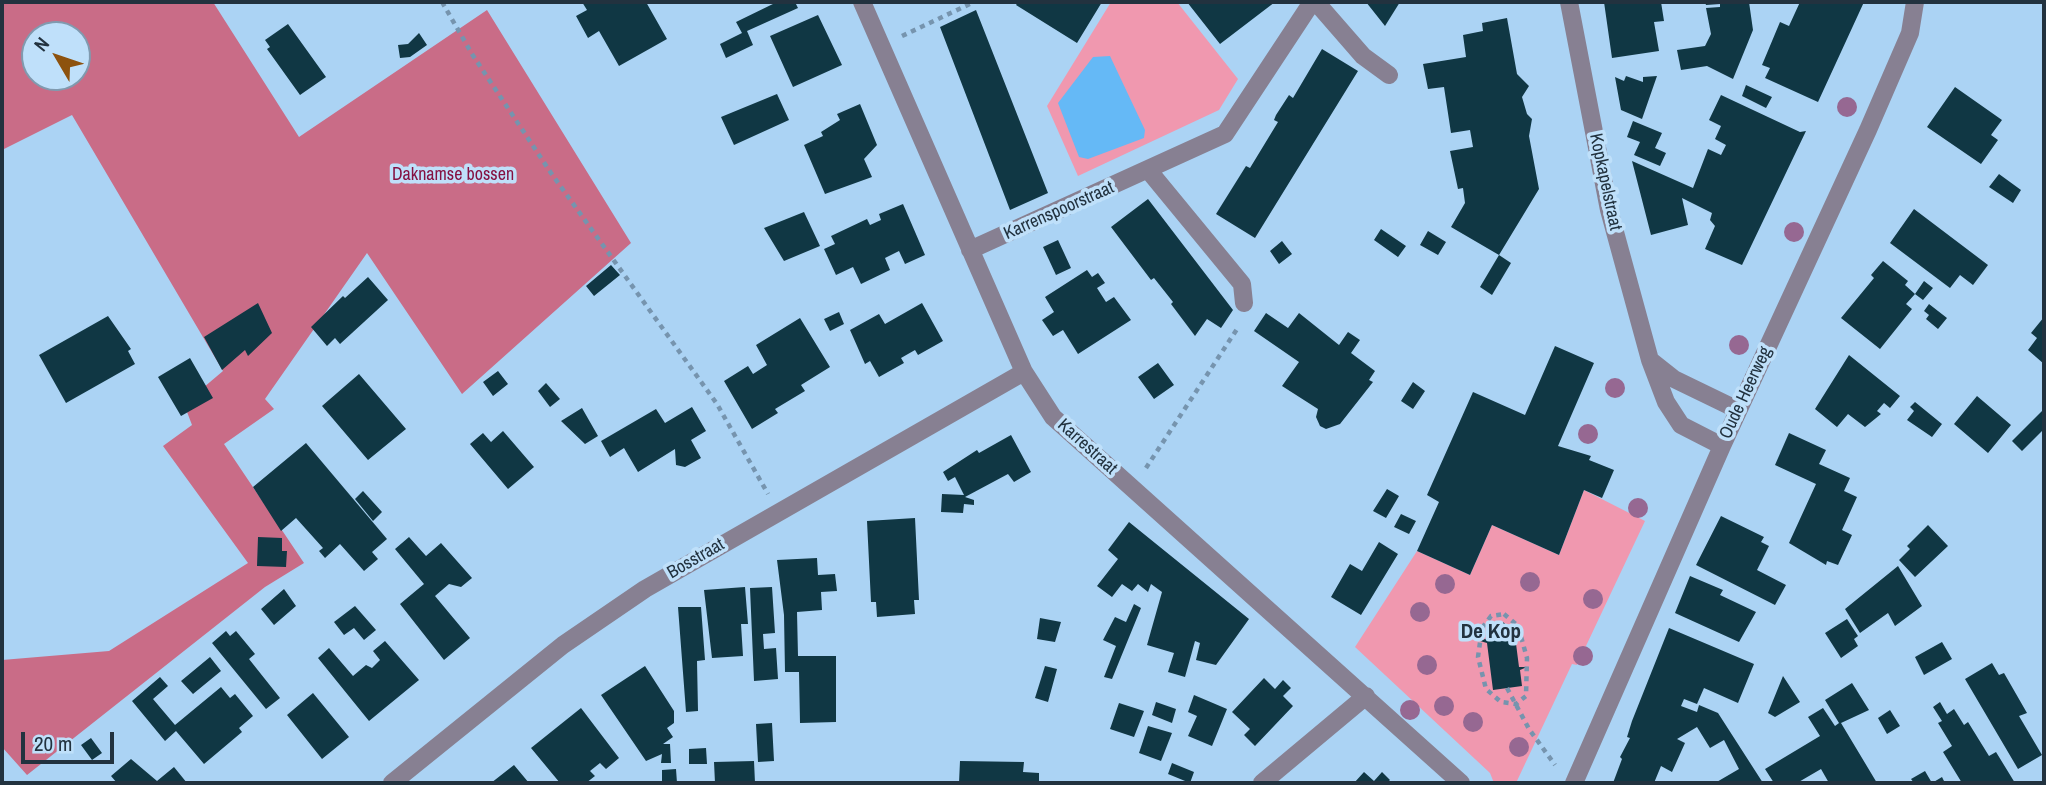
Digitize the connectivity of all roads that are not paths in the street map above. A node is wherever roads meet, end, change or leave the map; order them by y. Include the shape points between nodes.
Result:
1 (862, 2) edge
2 (1314, 2) edge
3 (1569, 2) edge
4 (1916, 2) edge
5 (1389, 75) dead end
6 (1149, 171) junction
7 (970, 250) junction
8 (1244, 303) road end
9 (1650, 360) junction
10 (1024, 372) junction
11 (1738, 410) junction
12 (1722, 446) junction
13 (1366, 696) junction
14 (1567, 778) edge
15 (392, 783) edge
16 (1262, 783) edge
17 (1461, 783) edge

1 - 7 street, Karrestraat
2 - 5 street, Karrenspoorstraat via 1363,56
2 - 6 street, Karrenspoorstraat via 1226,134
3 - 9 street, Kopkapelstraat via 1609,210
4 - 11 street, Oude Heerweg via 1910,33 1879,106
6 - 7 street, Karrenspoorstraat
6 - 8 street via 1242,285
7 - 10 street, Karrestraat
9 - 11 street via 1674,379
9 - 12 street, Kopkapelstraat via 1666,402 1681,425
10 - 13 street, Karrestraat via 1053,417
10 - 15 street, Bosstraat via 645,589 563,645
11 - 12 street, Oude Heerweg
12 - 14 street, Oude Heerweg
13 - 16 street
13 - 17 street, Karrestraat

